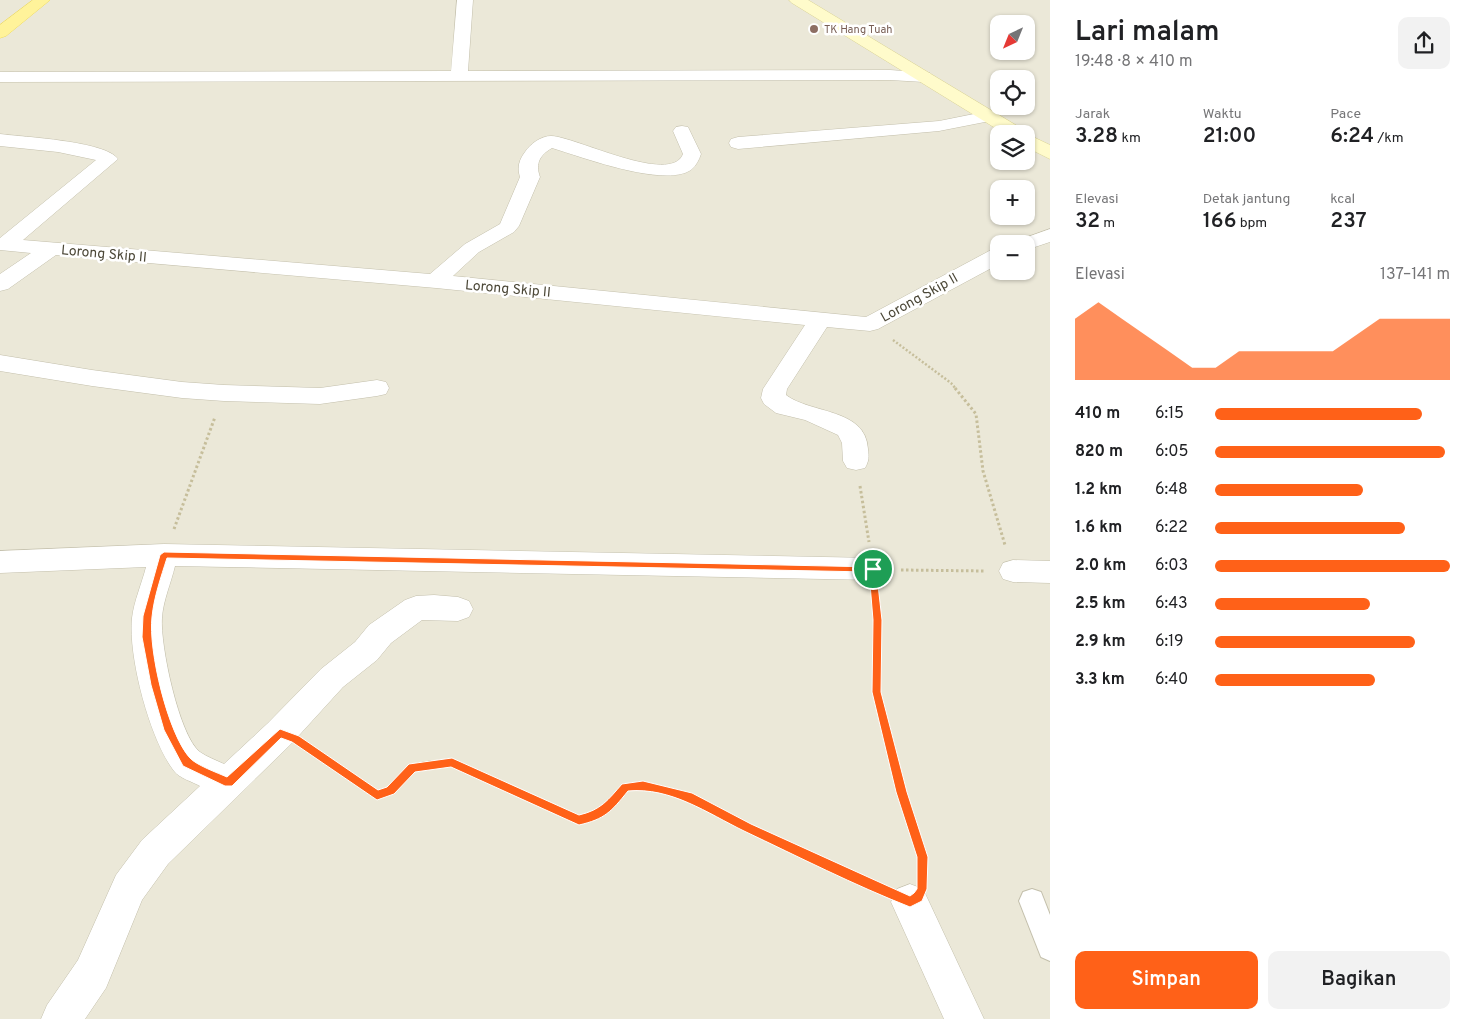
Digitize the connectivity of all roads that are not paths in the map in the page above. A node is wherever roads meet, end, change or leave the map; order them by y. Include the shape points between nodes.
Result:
1 (42, 0) edge
2 (466, 0) edge
3 (797, 0) edge
4 (0, 33) edge
5 (0, 77) edge
6 (460, 77) junction
7 (924, 77) junction
8 (989, 116) junction
9 (1004, 125) edge
10 (682, 131) dead end
11 (0, 140) edge
12 (738, 143) dead end
13 (1035, 144) edge
14 (1050, 153) edge
15 (1050, 235) edge
16 (1035, 241) edge
17 (2, 244) edge
18 (51, 249) junction
19 (990, 260) edge
20 (436, 281) junction
21 (0, 284) edge
22 (821, 318) junction
23 (0, 363) edge
24 (377, 388) dead end
25 (856, 461) road end
26 (164, 555) junction
27 (0, 562) edge
28 (873, 569) road end
29 (1013, 571) road end
30 (1050, 572) edge
31 (458, 609) dead end
32 (228, 783) junction
33 (1032, 901) dead end
34 (910, 902) road end
35 (1050, 948) edge
36 (61, 1019) edge
37 (964, 1019) edge

1 - 4 main road
2 - 6 street
3 - 7 street
5 - 6 street
6 - 7 street
7 - 8 street
8 - 9 street
8 - 12 street via 939,126
10 - 20 street via 692,154 689,163 679,169 629,165 551,142 540,145 528,163 530,177 512,222 472,248
11 - 17 street via 91,152 109,159
13 - 14 street
15 - 16 street
17 - 18 street, Lorong Skip II
18 - 20 street, Lorong Skip II
18 - 21 street
19 - 22 street, Lorong Skip II via 870,324
20 - 22 street, Lorong Skip II
22 - 25 street via 775,389 773,398 785,407 847,428 855,443
23 - 24 street via 101,380 224,393 320,396
26 - 27 street
26 - 28 street
26 - 32 street via 147,616 146,637 168,730 187,762
29 - 30 street
31 - 32 street via 416,608 380,634
32 - 36 street via 155,852 129,888 92,974
33 - 35 lane
34 - 37 street

